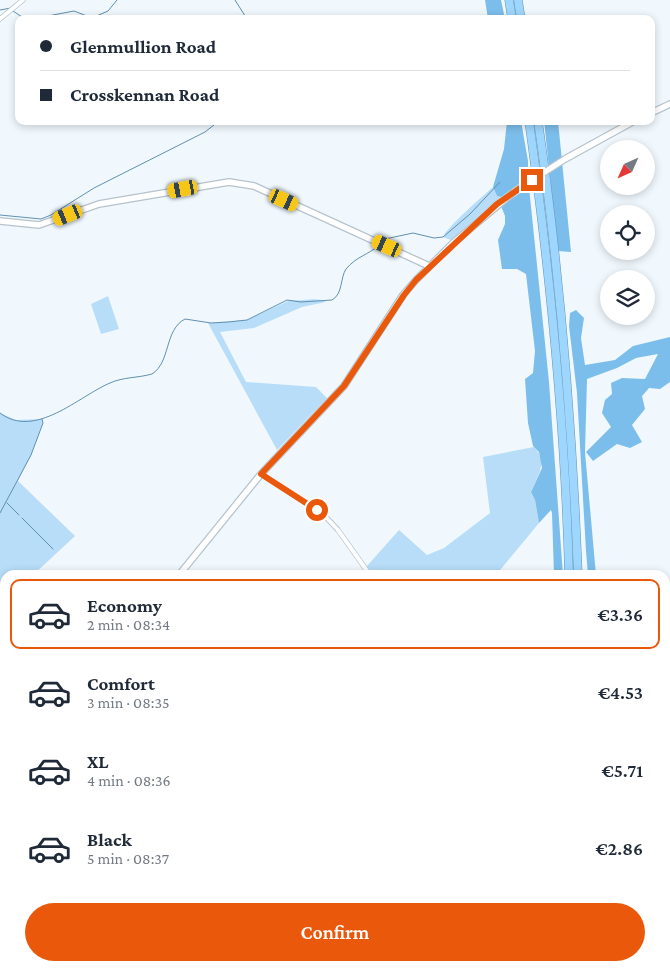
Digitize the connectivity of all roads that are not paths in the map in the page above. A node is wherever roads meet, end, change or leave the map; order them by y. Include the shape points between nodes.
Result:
1 (24, 0) edge
2 (509, 0) edge
3 (518, 0) edge
4 (511, 15) edge
5 (520, 15) edge
6 (0, 20) edge
7 (670, 104) edge
8 (655, 111) edge
9 (529, 125) edge
10 (538, 125) edge
11 (627, 125) edge
12 (0, 221) edge
13 (429, 266) junction
14 (261, 474) junction
15 (183, 570) edge
16 (366, 570) edge
17 (569, 570) edge
18 (578, 570) edge

1 - 6 street
2 - 4 highway
3 - 5 highway
7 - 8 street
9 - 17 highway via 555,340
10 - 18 highway via 562,316
11 - 13 street, bridge via 515,191
12 - 13 street via 39,225 99,204 238,182 254,186
13 - 14 street via 404,295 344,386
14 - 15 street
14 - 16 street via 324,515

